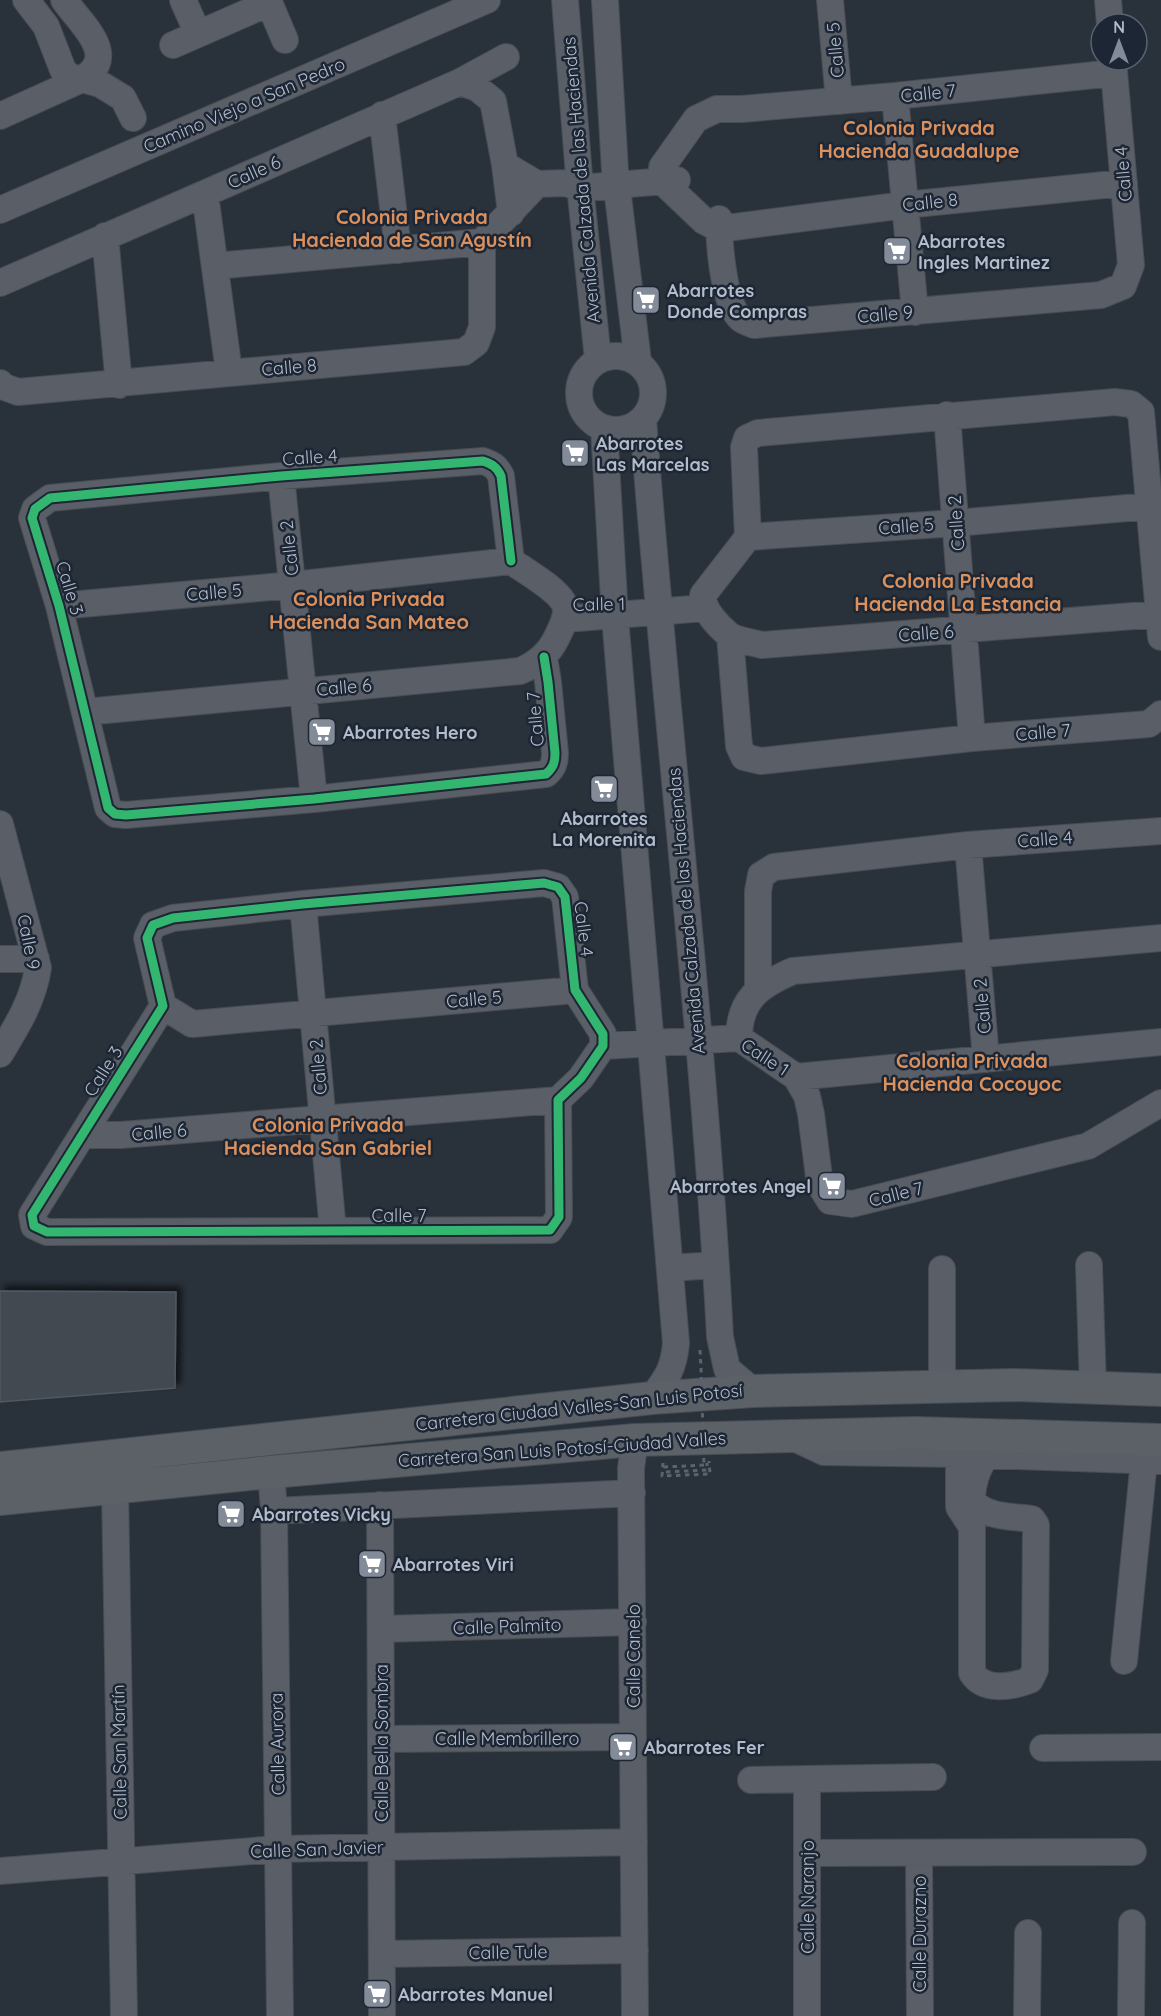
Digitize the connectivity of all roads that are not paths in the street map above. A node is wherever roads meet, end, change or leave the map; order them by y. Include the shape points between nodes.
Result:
1 (26, 0) edge
2 (64, 0) edge
3 (183, 0) edge
4 (487, 0) edge
5 (566, 0) edge
6 (605, 0) edge
7 (830, 0) edge
8 (268, 1) edge
9 (198, 34) junction
10 (285, 40) dead end
11 (173, 45) dead end
12 (506, 57) dead end
13 (1089, 70) edge
14 (1114, 72) edge
15 (82, 79) junction
16 (460, 82) junction
17 (895, 96) junction
18 (839, 101) junction
19 (0, 116) edge
20 (382, 116) junction
21 (134, 118) dead end
22 (505, 165) junction
23 (670, 174) junction
24 (616, 179) junction
25 (575, 182) junction
26 (1124, 183) junction
27 (537, 184) junction
28 (205, 194) junction
29 (905, 205) junction
30 (0, 210) edge
31 (511, 213) junction
32 (725, 225) junction
33 (105, 236) junction
34 (482, 242) junction
35 (398, 250) junction
36 (215, 266) junction
37 (0, 283) edge
38 (1123, 286) joint
39 (915, 312) junction
40 (598, 360) junction
41 (638, 362) junction
42 (229, 372) junction
43 (0, 383) edge
44 (119, 384) junction
45 (947, 416) junction
46 (643, 419) junction
47 (604, 428) junction
48 (281, 476) junction
49 (1150, 506) junction
50 (34, 509) joint
51 (956, 523) junction
52 (748, 537) junction
53 (511, 561) junction
54 (293, 585) junction
55 (704, 602) junction
56 (59, 606) junction
57 (657, 607) junction
58 (615, 611) junction
59 (566, 613) junction
60 (1160, 626) edge
61 (964, 631) junction
62 (730, 636) junction
63 (544, 657) junction
64 (303, 690) junction
65 (85, 712) junction
66 (1161, 714) edge
67 (972, 738) junction
68 (314, 799) junction
69 (115, 814) joint
70 (0, 824) edge
71 (1161, 831) edge
72 (969, 845) junction
73 (4, 852) edge
74 (303, 904) junction
75 (1161, 938) edge
76 (978, 954) junction
77 (0, 959) edge
78 (36, 959) junction
79 (575, 990) junction
80 (758, 991) junction
81 (163, 1006) junction
82 (313, 1014) junction
83 (739, 1030) junction
84 (698, 1034) junction
85 (649, 1037) junction
86 (603, 1040) junction
87 (1161, 1042) edge
88 (0, 1054) edge
89 (986, 1059) junction
90 (796, 1077) junction
91 (558, 1101) junction
92 (1161, 1103) edge
93 (322, 1119) junction
94 (83, 1135) junction
95 (830, 1201) joint
96 (34, 1226) joint
97 (333, 1231) junction
98 (716, 1265) junction
99 (1089, 1265) dead end
100 (670, 1268) junction
101 (942, 1269) dead end
102 (942, 1387) junction
103 (1093, 1388) junction
104 (1161, 1390) edge
105 (753, 1391) junction
106 (652, 1398) junction
107 (1161, 1426) edge
108 (789, 1435) junction
109 (1119, 1437) junction
110 (635, 1440) junction
111 (960, 1454) junction
112 (1155, 1454) edge
113 (986, 1455) junction
114 (0, 1468) edge
115 (271, 1472) junction
116 (115, 1488) junction
117 (632, 1493) junction
118 (0, 1499) edge
119 (380, 1505) junction
120 (274, 1510) junction
121 (633, 1622) junction
122 (381, 1629) junction
123 (1124, 1661) dead end
124 (633, 1737) junction
125 (381, 1739) junction
126 (1161, 1747) edge
127 (1043, 1748) dead end
128 (933, 1777) dead end
129 (807, 1779) junction
130 (751, 1780) dead end
131 (634, 1842) junction
132 (382, 1848) junction
133 (278, 1849) junction
134 (1133, 1852) dead end
135 (807, 1853) junction
136 (919, 1853) junction
137 (121, 1861) junction
138 (0, 1871) edge
139 (1132, 1923) dead end
140 (1028, 1933) dead end
141 (635, 1950) junction
142 (382, 1954) junction
143 (124, 2016) edge
144 (280, 2016) edge
145 (382, 2016) edge
146 (635, 2016) edge
147 (807, 2016) edge
148 (920, 2016) edge
149 (1027, 2016) edge
150 (1131, 2016) edge

1 - 15 street via 46,26 63,69 71,78
2 - 15 street via 98,46 94,69
3 - 9 street
4 - 30 street, Camino Viejo a San Pedro
5 - 25 street, Avenida Calzada de las Haciendas
6 - 24 street, Avenida Calzada de las Haciendas
7 - 18 street, Calle 5
8 - 9 street
8 - 10 street
9 - 11 street
12 - 16 street, Calle 6
13 - 17 street, Calle 7
14 - 26 street, Calle 4
15 - 19 street
15 - 21 street via 100,84 123,98
16 - 20 street, Calle 6
16 - 22 street via 477,88 493,101
17 - 18 street, Calle 7
17 - 29 street
18 - 23 street, Calle 7 via 717,109 696,119
20 - 28 street, Calle 6
20 - 35 street
22 - 27 street
22 - 31 street
23 - 24 street
23 - 32 street via 704,221
24 - 25 street
24 - 41 street, Avenida Calzada de las Haciendas
25 - 27 street
25 - 40 street, Avenida Calzada de las Haciendas
26 - 29 street, Calle 8
26 - 38 street, Calle 4 via 1131,265
27 - 31 street
28 - 33 street, Calle 6
28 - 36 street
29 - 32 street, Calle 8
29 - 39 street
31 - 34 street
32 - 39 street, Calle 9 via 726,290 741,319 754,325
33 - 37 street, Calle 6
33 - 44 street
34 - 35 street
34 - 42 street, Calle 8 via 482,327 476,343 464,352
35 - 36 street
36 - 42 street
38 - 39 street, Calle 9 via 1101,295
40 - 41 street via 618,355
40 - 47 street via 584,374 579,391 588,417
41 - 46 street via 650,376 654,394
42 - 44 street, Calle 8
43 - 44 street, Calle 8 via 18,392
45 - 49 street via 1115,402 1131,404 1141,412
45 - 51 street, Calle 2
45 - 52 street via 758,433 747,438 744,447
46 - 47 street via 625,429
46 - 57 street, Avenida Calzada de las Haciendas
47 - 58 street
48 - 50 street, Calle 4 via 50,498
48 - 53 street, Calle 4 via 474,461 491,463 501,476
48 - 54 street, Calle 2
49 - 51 street, Calle 5
49 - 60 street
50 - 56 street, Calle 3 via 33,528
51 - 52 street, Calle 5
51 - 61 street, Calle 2
52 - 55 street
53 - 54 street, Calle 5
53 - 59 street, Calle 1 via 560,596
54 - 56 street, Calle 5
54 - 64 street, Calle 2
55 - 57 street, Calle 1
55 - 62 street
56 - 65 street, Calle 3
57 - 58 street, Calle 1
57 - 84 street, Avenida Calzada de las Haciendas
58 - 59 street, Calle 1
58 - 85 street
59 - 63 street, Calle 6 via 555,642
60 - 61 street, Calle 6
61 - 62 street, Calle 6 via 762,645
61 - 67 street, Calle 2
62 - 67 street, Calle 7 via 739,746 744,757 761,760
63 - 64 street, Calle 6 via 520,671
63 - 68 street, Calle 7 via 555,753 555,762 546,774
64 - 65 street, Calle 6
64 - 68 street, Calle 2
65 - 69 street, Calle 3 via 108,808
66 - 67 street, Calle 7 via 1149,724
68 - 69 street, Calle 7
70 - 73 street, Calle 9
71 - 72 street, Calle 4
72 - 76 street, Calle 2
72 - 80 street, Calle 4 via 774,867 761,875
73 - 78 street, Calle 9
74 - 79 street, Calle 4 via 544,883 558,886 565,897
74 - 81 street, Calle 4 via 173,918 153,925 147,938
74 - 82 street, Calle 2
75 - 76 street
76 - 80 street via 793,971
76 - 89 street, Calle 2
77 - 78 street
78 - 88 street, Calle 9 via 35,988
79 - 82 street, Calle 5
79 - 86 street
80 - 83 street via 742,1010
81 - 82 street, Calle 5 via 192,1024
81 - 94 street, Calle 3
82 - 93 street, Calle 2
83 - 84 street, Calle 1
83 - 90 street, Calle 1
84 - 85 street, Calle 1
84 - 98 street, Avenida Calzada de las Haciendas
85 - 86 street, Calle 1
85 - 100 street
86 - 91 street via 581,1078
87 - 89 street
89 - 90 street
90 - 95 street, Calle 1 via 812,1114 820,1185
91 - 93 street, Calle 6
91 - 97 street, Calle 7 via 559,1217 550,1230
92 - 95 street, Calle 7 via 1088,1146 852,1204
93 - 94 street, Calle 6
93 - 97 street, Calle 2
94 - 96 street, Calle 3 via 32,1215
96 - 97 street, Calle 7 via 47,1232
98 - 100 street
98 - 105 street, Avenida Calzada de las Haciendas via 725,1363
99 - 103 street
100 - 106 street via 675,1362
101 - 102 street
102 - 103 main road, Carretera Ciudad Valles-San Luis Potosí
102 - 105 main road, Carretera Ciudad Valles-San Luis Potosí
103 - 104 main road, Carretera Ciudad Valles-San Luis Potosí
105 - 106 main road, Carretera Ciudad Valles-San Luis Potosí
106 - 114 main road, Carretera Ciudad Valles-San Luis Potosí
107 - 109 main road via 1130,1430
108 - 109 main road, Carretera San Luis Potosí-Ciudad Valles
108 - 110 main road, Carretera San Luis Potosí-Ciudad Valles via 698,1452
108 - 111 street via 824,1452
109 - 112 main road, Carretera San Luis Potosí-Ciudad Valles
110 - 115 main road, Carretera San Luis Potosí-Ciudad Valles
110 - 117 street, Calle Canelo
111 - 113 street
111 - 113 street via 959,1507 972,1527 972,1673 977,1681 990,1686 1014,1686 1030,1680 1035,1670 1036,1525 1032,1519 990,1514 972,1501 972,1488
112 - 113 street
112 - 123 street
115 - 116 main road, Carretera San Luis Potosí-Ciudad Valles
115 - 120 street, Calle Aurora
116 - 118 main road, Carretera San Luis Potosí-Ciudad Valles
116 - 137 street, Calle San Martín
117 - 119 street
117 - 121 street, Calle Canelo
119 - 120 street
119 - 122 street, Calle Bella Sombra
120 - 133 street, Calle Aurora
121 - 122 street, Calle Palmito
121 - 124 street, Calle Canelo
122 - 125 street, Calle Bella Sombra
124 - 125 street, Calle Membrillero
124 - 131 street, Calle Canelo
125 - 132 street, Calle Bella Sombra
126 - 127 street
128 - 129 street
129 - 130 street
129 - 135 street, Calle Naranjo
131 - 132 street, Calle San Javier
131 - 141 street, Calle Canelo
132 - 133 street, Calle San Javier
132 - 142 street, Calle Bella Sombra
133 - 137 street, Calle San Javier
133 - 144 street, Calle Aurora
134 - 136 street
135 - 136 street
135 - 147 street, Calle Naranjo
136 - 148 street, Calle Durazno
137 - 138 street, Calle San Javier
137 - 143 street, Calle San Martín
139 - 150 street
140 - 149 street
141 - 142 street, Calle Tule
141 - 146 street, Calle Canelo
142 - 145 street, Calle Bella Sombra

